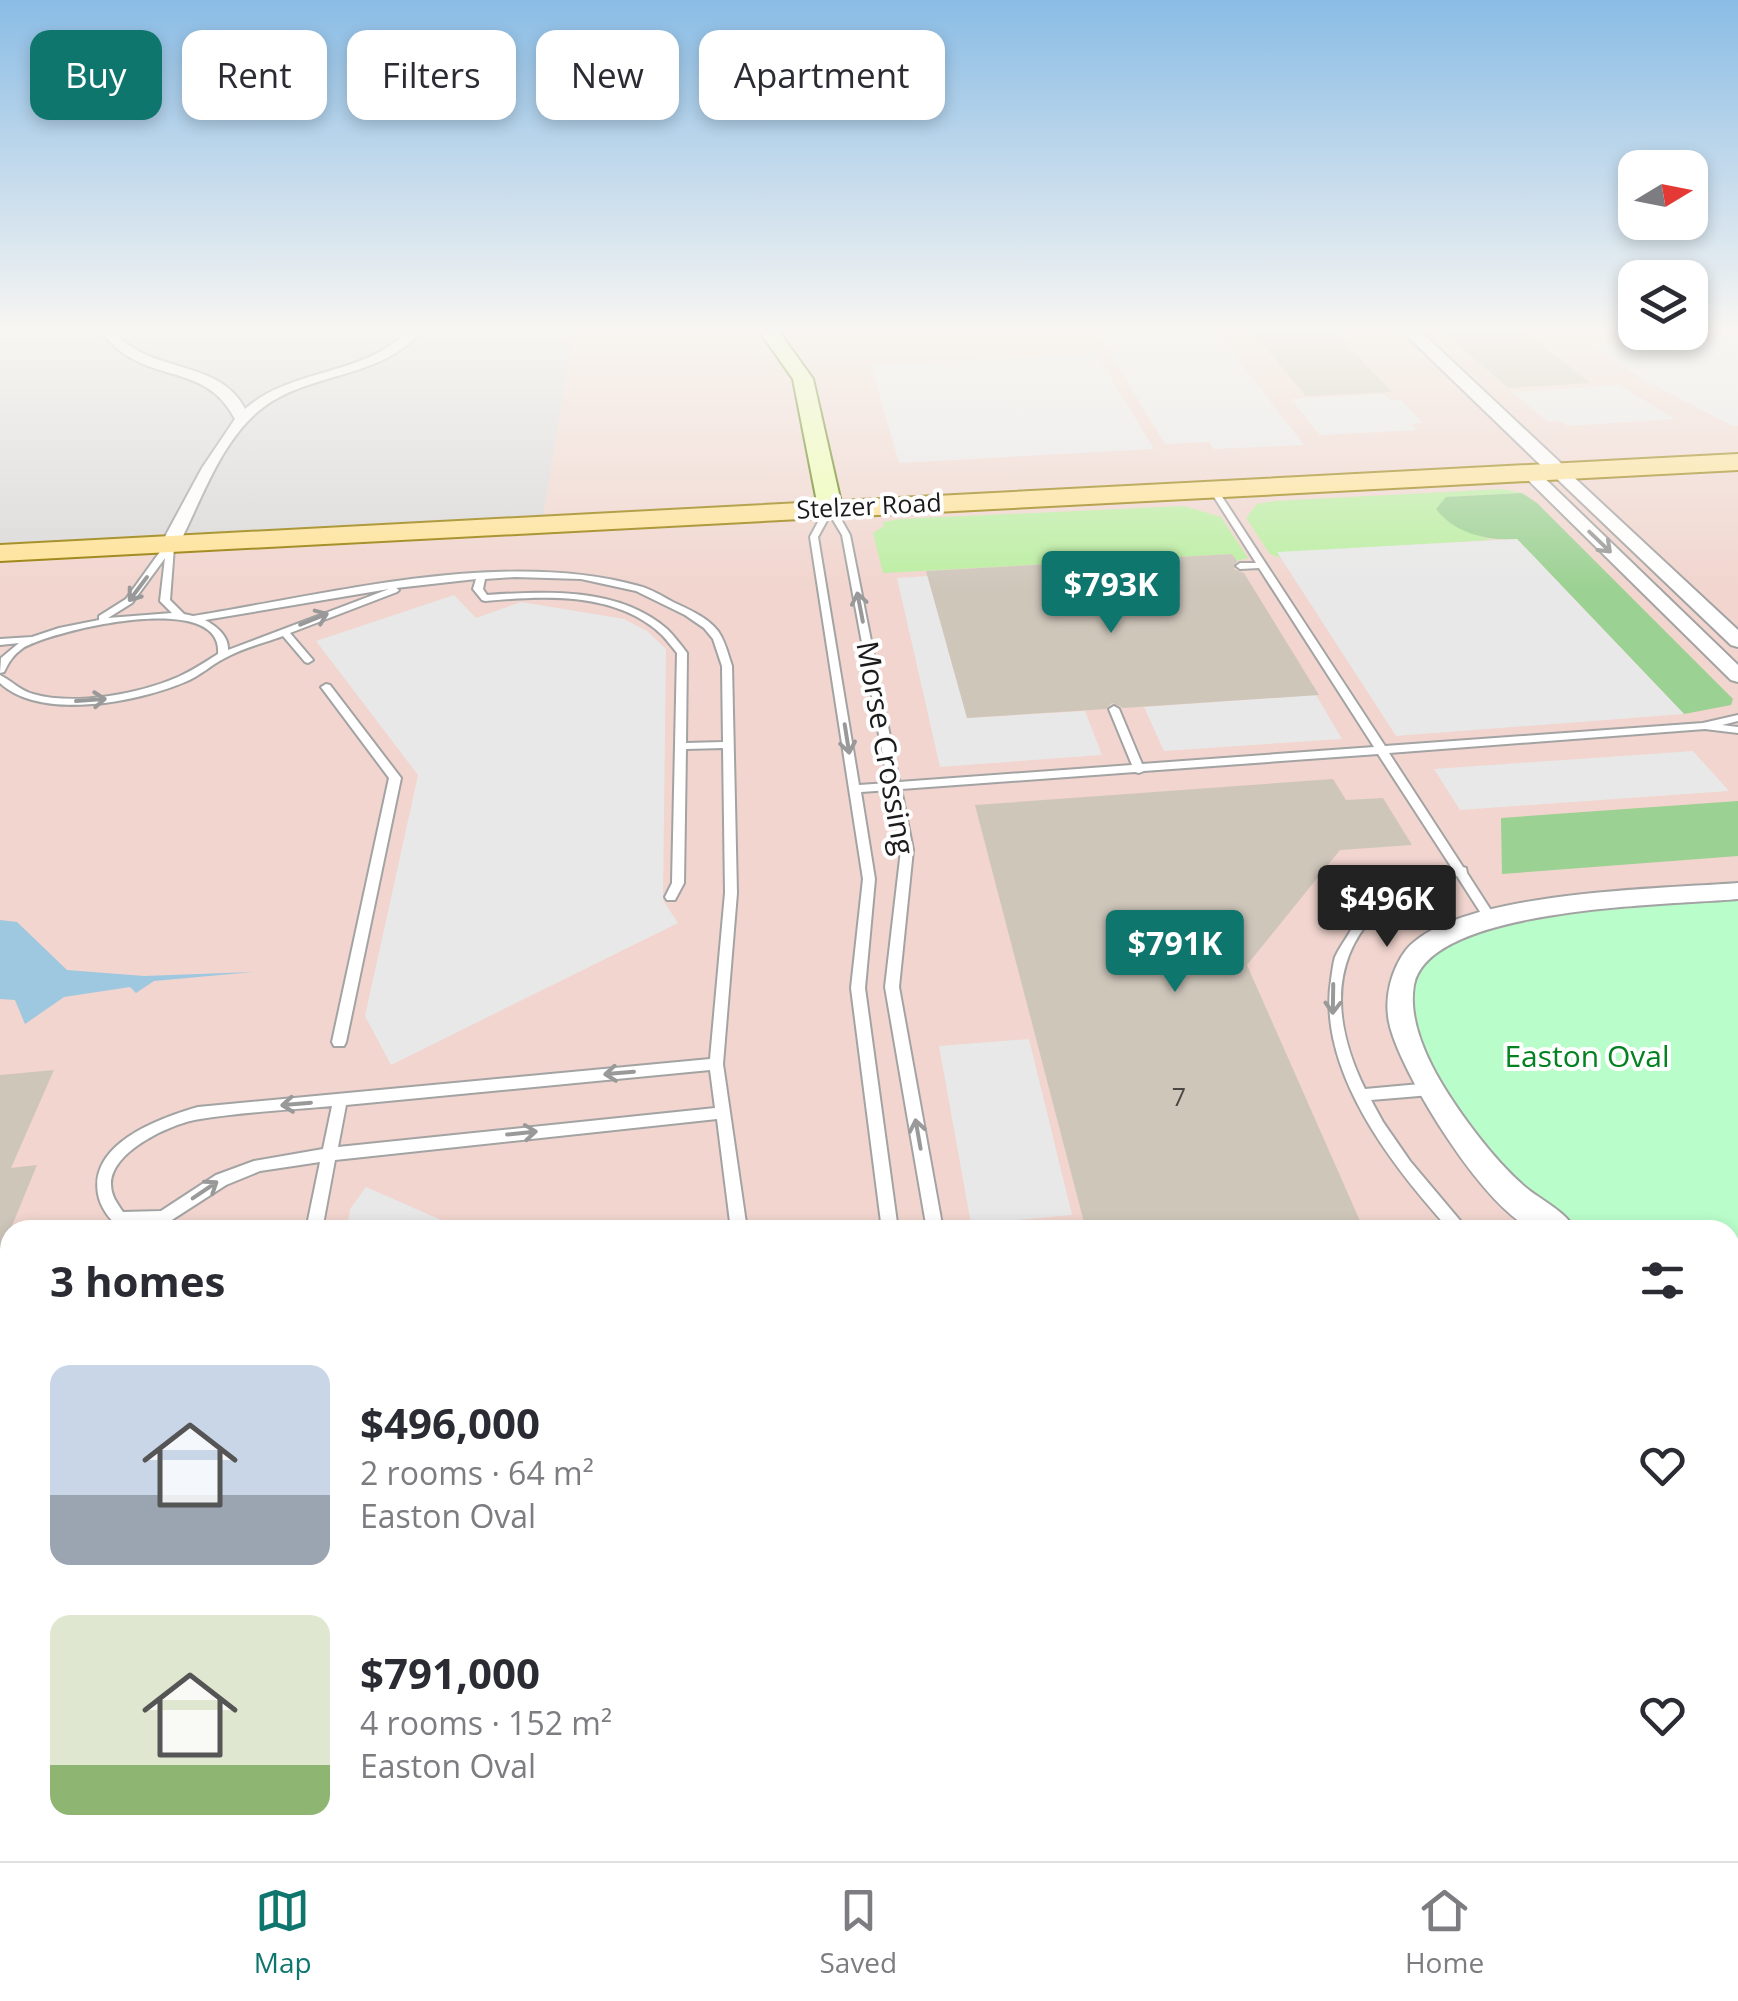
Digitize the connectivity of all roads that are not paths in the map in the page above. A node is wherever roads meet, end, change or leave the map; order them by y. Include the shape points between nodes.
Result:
1 (245, 416) edge
2 (811, 416) edge
3 (1472, 416) edge
4 (1499, 416) edge
5 (242, 418) joint
6 (1738, 462) edge
7 (1559, 472) junction
8 (1531, 474) junction
9 (1213, 489) junction
10 (830, 507) junction
11 (170, 544) junction
12 (0, 553) edge
13 (1263, 565) junction
14 (1240, 566) dead end
15 (436, 578) junction
16 (481, 578) junction
17 (185, 617) junction
18 (95, 622) junction
19 (284, 631) junction
20 (40, 638) junction
21 (1738, 641) edge
22 (0, 642) edge
23 (223, 655) junction
24 (308, 660) dead end
25 (0, 670) edge
26 (1738, 676) edge
27 (0, 678) edge
28 (326, 687) dead end
29 (1114, 708) dead end
30 (1738, 718) edge
31 (1705, 726) junction
32 (1738, 730) edge
33 (729, 745) junction
34 (681, 746) junction
35 (1386, 753) junction
36 (1139, 770) junction
37 (896, 786) junction
38 (855, 788) junction
39 (1462, 871) junction
40 (1738, 892) edge
41 (671, 897) dead end
42 (1488, 915) junction
43 (339, 1042) dead end
44 (716, 1064) junction
45 (1432, 1089) junction
46 (1364, 1095) junction
47 (340, 1100) junction
48 (721, 1112) junction
49 (329, 1154) junction
50 (316, 1220) edge
51 (737, 1220) edge
52 (889, 1220) edge
53 (933, 1220) edge
54 (1450, 1220) edge
55 (1545, 1220) edge

1 - 5 street
2 - 10 main road, Morse Crossing
3 - 8 street
4 - 7 street
5 - 11 street
6 - 7 main road, Stelzer Road
7 - 8 main road, Stelzer Road
7 - 21 street
8 - 9 main road, Stelzer Road
8 -> 26 street
9 - 10 main road, Stelzer Road
9 - 13 lane
10 - 11 main road, Stelzer Road
37 -> 10 lane, Morse Crossing via 846,535
10 -> 38 lane, Morse Crossing via 814,538
11 - 12 main road, Stelzer Road
11 - 17 lane via 165,601
11 -> 18 lane via 130,602
13 - 14 lane
13 - 35 lane
15 - 16 lane
15 - 17 lane
19 -> 15 lane
16 - 33 lane via 620,581 670,600 713,631 728,666
16 - 34 lane via 478,589 485,598 573,596 633,610 656,623 682,653
17 - 18 lane
17 - 23 lane via 220,635
18 - 20 lane
19 - 23 lane
19 - 24 lane
20 - 22 lane
20 - 25 lane via 8,654
27 -> 23 lane via 14,692 82,702 173,683
28 - 43 lane via 395,778
29 - 36 lane
30 - 31 lane
31 - 32 lane
31 - 35 lane
33 - 34 lane
33 - 44 lane via 731,893
34 - 41 lane via 678,883
35 - 36 lane
35 - 39 lane
36 - 37 lane
37 - 38 lane
53 -> 37 lane, Morse Crossing via 892,986 907,850
38 - 52 lane, Morse Crossing via 869,879 858,988
39 - 42 lane
39 -> 46 lane via 1405,884 1374,906 1347,939 1331,1010
40 - 42 street
42 - 45 street via 1445,933 1402,978 1399,1011 1407,1044
44 -> 47 lane
44 - 48 lane
45 - 46 lane
45 - 55 street via 1454,1132 1487,1173
46 - 54 lane via 1392,1152
47 - 49 lane
47 -> 49 lane via 166,1120 114,1158 102,1182 104,1203 119,1219 164,1218 234,1174
49 -> 48 lane
48 - 51 lane
49 - 50 lane

